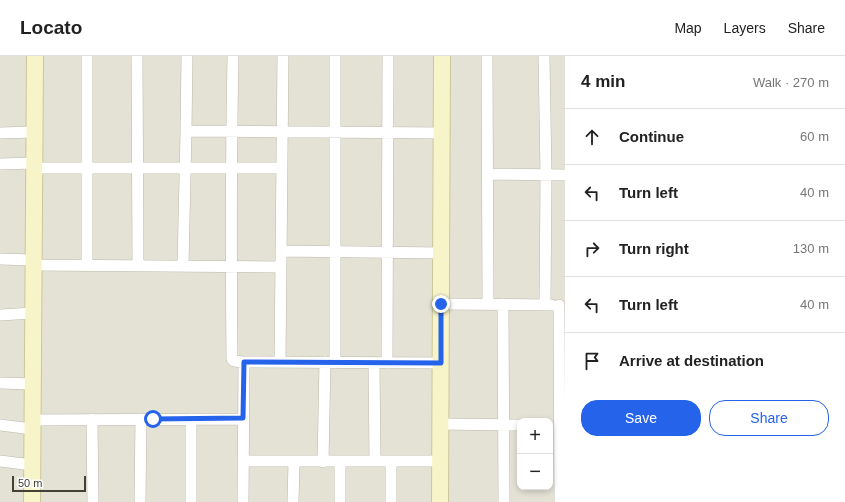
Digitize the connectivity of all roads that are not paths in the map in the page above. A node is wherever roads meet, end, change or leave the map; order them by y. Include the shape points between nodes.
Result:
1 (35, 56) edge
2 (87, 56) edge
3 (137, 56) edge
4 (187, 56) edge
5 (233, 56) edge
6 (283, 56) edge
7 (335, 56) edge
8 (388, 56) edge
9 (442, 56) edge
10 (487, 56) edge
11 (544, 56) edge
12 (186, 131) junction
13 (34, 132) junction
14 (231, 132) junction
15 (282, 132) junction
16 (335, 132) junction
17 (387, 132) junction
18 (0, 133) edge
19 (442, 133) junction
20 (0, 164) edge
21 (34, 165) junction
22 (87, 168) junction
23 (137, 168) junction
24 (185, 168) junction
25 (231, 168) junction
26 (282, 168) junction
27 (488, 174) junction
28 (546, 174) junction
29 (565, 175) edge
30 (281, 251) junction
31 (335, 252) junction
32 (387, 252) junction
33 (441, 253) junction
34 (0, 259) edge
35 (33, 262) junction
36 (87, 265) junction
37 (138, 266) junction
38 (183, 266) junction
39 (231, 266) junction
40 (281, 267) junction
41 (441, 304) junction
42 (488, 304) junction
43 (503, 304) junction
44 (545, 305) junction
45 (562, 305) edge
46 (33, 313) junction
47 (0, 316) edge
48 (244, 362) junction
49 (280, 362) junction
50 (330, 362) junction
51 (374, 363) junction
52 (386, 363) junction
53 (441, 363) junction
54 (0, 383) edge
55 (32, 384) junction
56 (243, 418) junction
57 (141, 419) junction
58 (191, 419) junction
59 (92, 420) junction
60 (32, 424) junction
61 (440, 424) junction
62 (0, 425) edge
63 (504, 425) junction
64 (517, 425) edge
65 (558, 425) edge
66 (0, 461) edge
67 (243, 461) junction
68 (340, 461) junction
69 (375, 461) junction
70 (391, 461) junction
71 (440, 461) junction
72 (294, 462) junction
73 (323, 462) junction
74 (32, 465) junction
75 (32, 502) edge
76 (93, 502) edge
77 (140, 502) edge
78 (191, 502) edge
79 (243, 502) edge
80 (293, 502) edge
81 (340, 502) edge
82 (391, 502) edge
83 (440, 502) edge
84 (504, 502) edge
85 (560, 502) edge

1 - 13 street
2 - 22 street
3 - 23 street
4 - 12 street
5 - 14 street
6 - 15 street
7 - 16 street
8 - 17 street
9 - 19 street
10 - 27 street
11 - 28 street
12 - 14 street
12 - 24 street
13 - 18 street
13 - 21 street
14 - 15 street
14 - 25 street
15 - 16 street
15 - 26 street
16 - 17 street
16 - 31 street
17 - 19 street
17 - 32 street
19 - 33 street
20 - 21 street
21 - 22 street
21 - 35 street
22 - 23 street
22 - 36 street
23 - 24 street
23 - 37 street
24 - 25 street
24 - 38 street
25 - 26 street
25 - 39 street
26 - 30 street
27 - 28 street
27 - 42 street
28 - 29 street
28 - 44 street
30 - 31 street
30 - 40 street
31 - 32 street
31 - 50 street
32 - 33 street
32 - 52 street
33 - 41 street
34 - 35 street
35 - 36 street
35 - 46 street
36 - 37 street
37 - 38 street
38 - 39 street
39 - 40 street
39 - 48 street via 232,359
40 - 49 street
41 - 42 street
41 - 53 street
42 - 43 street
43 - 44 street
43 - 63 street
44 - 45 street
45 - 65 street
46 - 47 street
46 - 55 street
48 - 49 street
48 - 56 street
49 - 50 street
50 - 51 street
50 - 73 street
51 - 52 street
51 - 69 street
52 - 53 street
53 - 61 street
54 - 55 street
55 - 60 street
56 - 58 street
56 - 67 street
57 - 58 street
57 - 59 street
57 - 77 street
58 - 78 street
59 - 60 street
59 - 76 street
60 - 62 street
60 - 74 street
61 - 63 street
61 - 71 street
63 - 64 street
63 - 84 street
65 - 85 street
66 - 74 street
67 - 72 street
67 - 79 street
68 - 69 street
68 - 73 street
68 - 81 street
69 - 70 street
70 - 71 street
70 - 82 street
71 - 83 street
72 - 73 street
72 - 80 street
74 - 75 street

